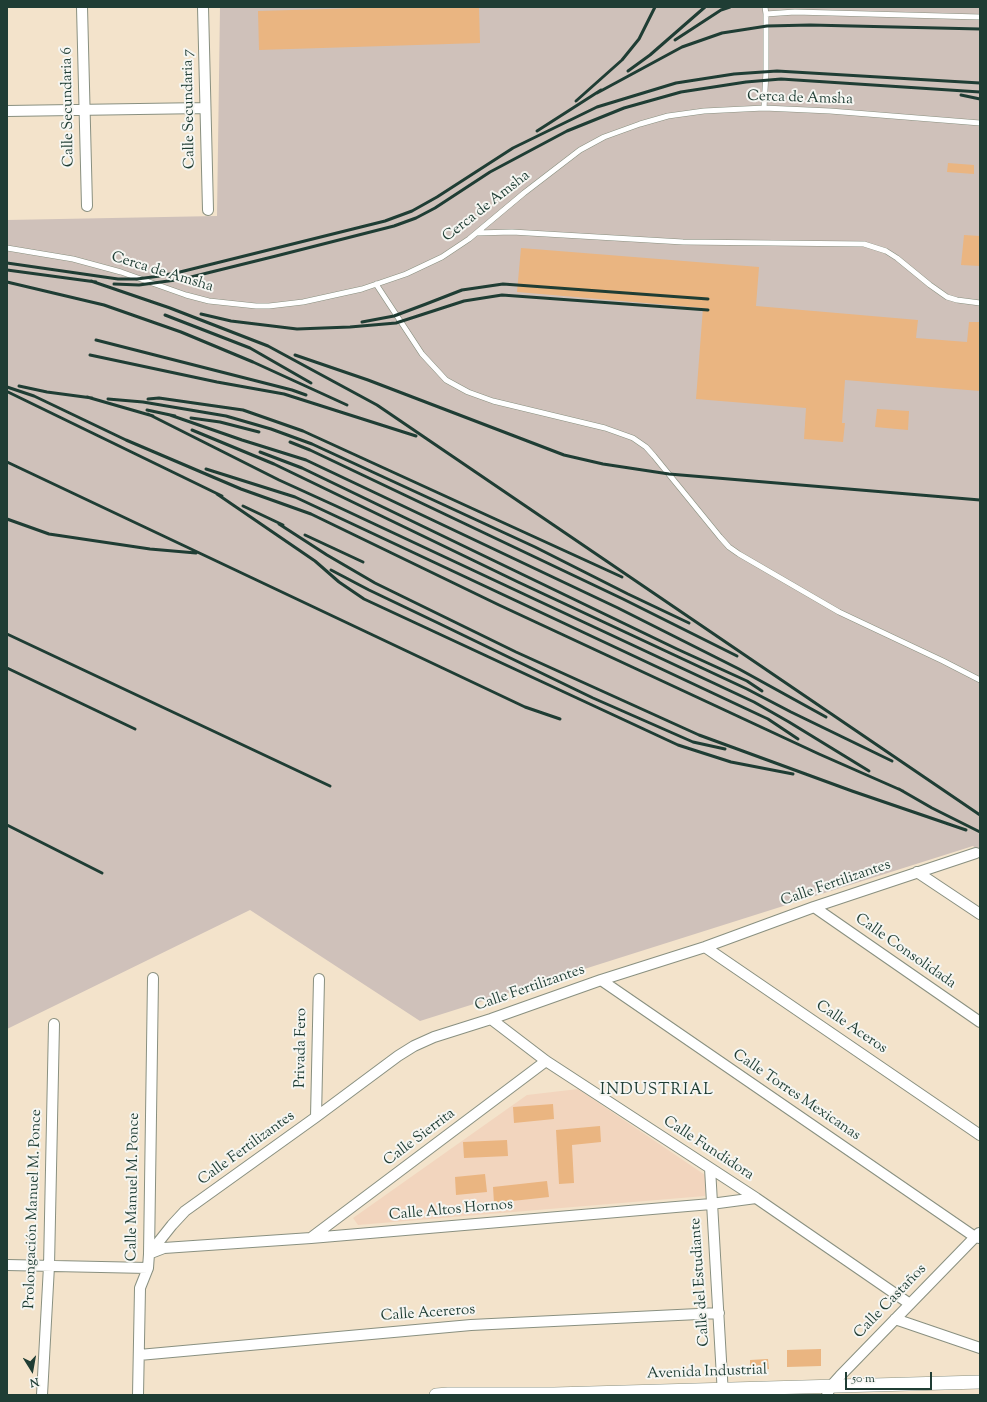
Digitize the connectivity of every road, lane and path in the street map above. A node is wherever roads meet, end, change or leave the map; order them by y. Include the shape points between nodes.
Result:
1 (82, 7) edge
2 (203, 7) edge
3 (765, 7) edge
4 (766, 14) junction
5 (980, 16) edge
6 (205, 108) junction
7 (764, 108) junction
8 (84, 109) junction
9 (7, 111) edge
10 (980, 123) edge
11 (87, 206) dead end
12 (208, 210) dead end
13 (477, 233) junction
14 (7, 248) edge
15 (376, 284) junction
16 (980, 303) edge
17 (980, 680) edge
18 (976, 853) dead end
19 (917, 872) junction
20 (814, 907) junction
21 (980, 914) edge
22 (706, 947) junction
23 (153, 978) dead end
24 (319, 979) dead end
25 (601, 980) junction
26 (490, 1019) junction
27 (980, 1022) edge
28 (54, 1024) dead end
29 (546, 1061) junction
30 (316, 1117) junction
31 (980, 1135) edge
32 (710, 1168) junction
33 (756, 1198) junction
34 (711, 1204) junction
35 (978, 1236) edge
36 (311, 1238) junction
37 (149, 1254) junction
38 (7, 1265) edge
39 (49, 1266) junction
40 (148, 1268) junction
41 (910, 1304) junction
42 (719, 1313) junction
43 (895, 1319) junction
44 (980, 1348) edge
45 (139, 1355) junction
46 (980, 1382) edge
47 (829, 1390) edge
48 (723, 1392) edge
49 (42, 1395) edge
50 (138, 1395) edge
51 (436, 1395) edge

1 - 8 street, Calle Secundaria 6
2 - 6 street, Calle Secundaria 7
3 - 4 lane
4 - 5 lane via 794,12
4 - 7 lane
6 - 8 street
6 - 12 street, Calle Secundaria 7
7 - 10 lane, Cerca de Amsha
7 - 13 lane, Cerca de Amsha via 668,116 604,137 555,168
8 - 9 street
8 - 11 street, Calle Secundaria 6
13 - 15 lane, Cerca de Amsha via 442,257 406,274
13 - 16 lane via 512,232 682,242 864,244 891,255 947,297
14 - 15 lane, Cerca de Amsha via 80,261 210,301 256,306 303,302
15 - 17 lane via 422,354 446,380 468,392 493,400 605,428 633,438 646,447 720,537 739,554 839,612
18 - 19 street, Calle Fertilizantes
19 - 20 street, Calle Fertilizantes
19 - 21 street
20 - 22 street, Calle Fertilizantes
20 - 27 street, Calle Consolidada
22 - 25 street, Calle Fertilizantes
22 - 31 street, Calle Aceros
23 - 37 street, Calle Manuel M. Ponce
24 - 30 street, Privada Fero
25 - 26 street, Calle Fertilizantes
25 - 35 street, Calle Torres Mexicanas
26 - 29 street, Calle Fundidora
26 - 30 street, Calle Fertilizantes via 414,1046
28 - 39 street, Prolongación Manuel M. Ponce
29 - 32 street, Calle Fundidora
29 - 36 street, Calle Sierrita
30 - 37 street, Calle Fertilizantes via 185,1211
32 - 33 street, Calle Fundidora
32 - 34 street, Calle del Estudiante
33 - 34 street, Calle Altos Hornos
33 - 41 street, Calle Fundidora
34 - 36 street, Calle Altos Hornos
34 - 42 street, Calle del Estudiante
35 - 41 street, Calle Castaños
36 - 37 street, Calle Altos Hornos via 164,1248
37 - 40 street, Calle Manuel M. Ponce
38 - 39 street
39 - 40 street
39 - 49 street, Prolongación Manuel M. Ponce
40 - 45 street, Calle Manuel M. Ponce via 140,1288
41 - 43 street, Calle Castaños
42 - 45 street, Calle Acereros via 471,1325
42 - 48 street, Calle del Estudiante
43 - 44 street
43 - 47 street, Calle Castaños
45 - 50 street, Calle Manuel M. Ponce
46 - 47 street, Avenida Industrial
47 - 48 street, Avenida Industrial
48 - 51 street, Avenida Industrial

